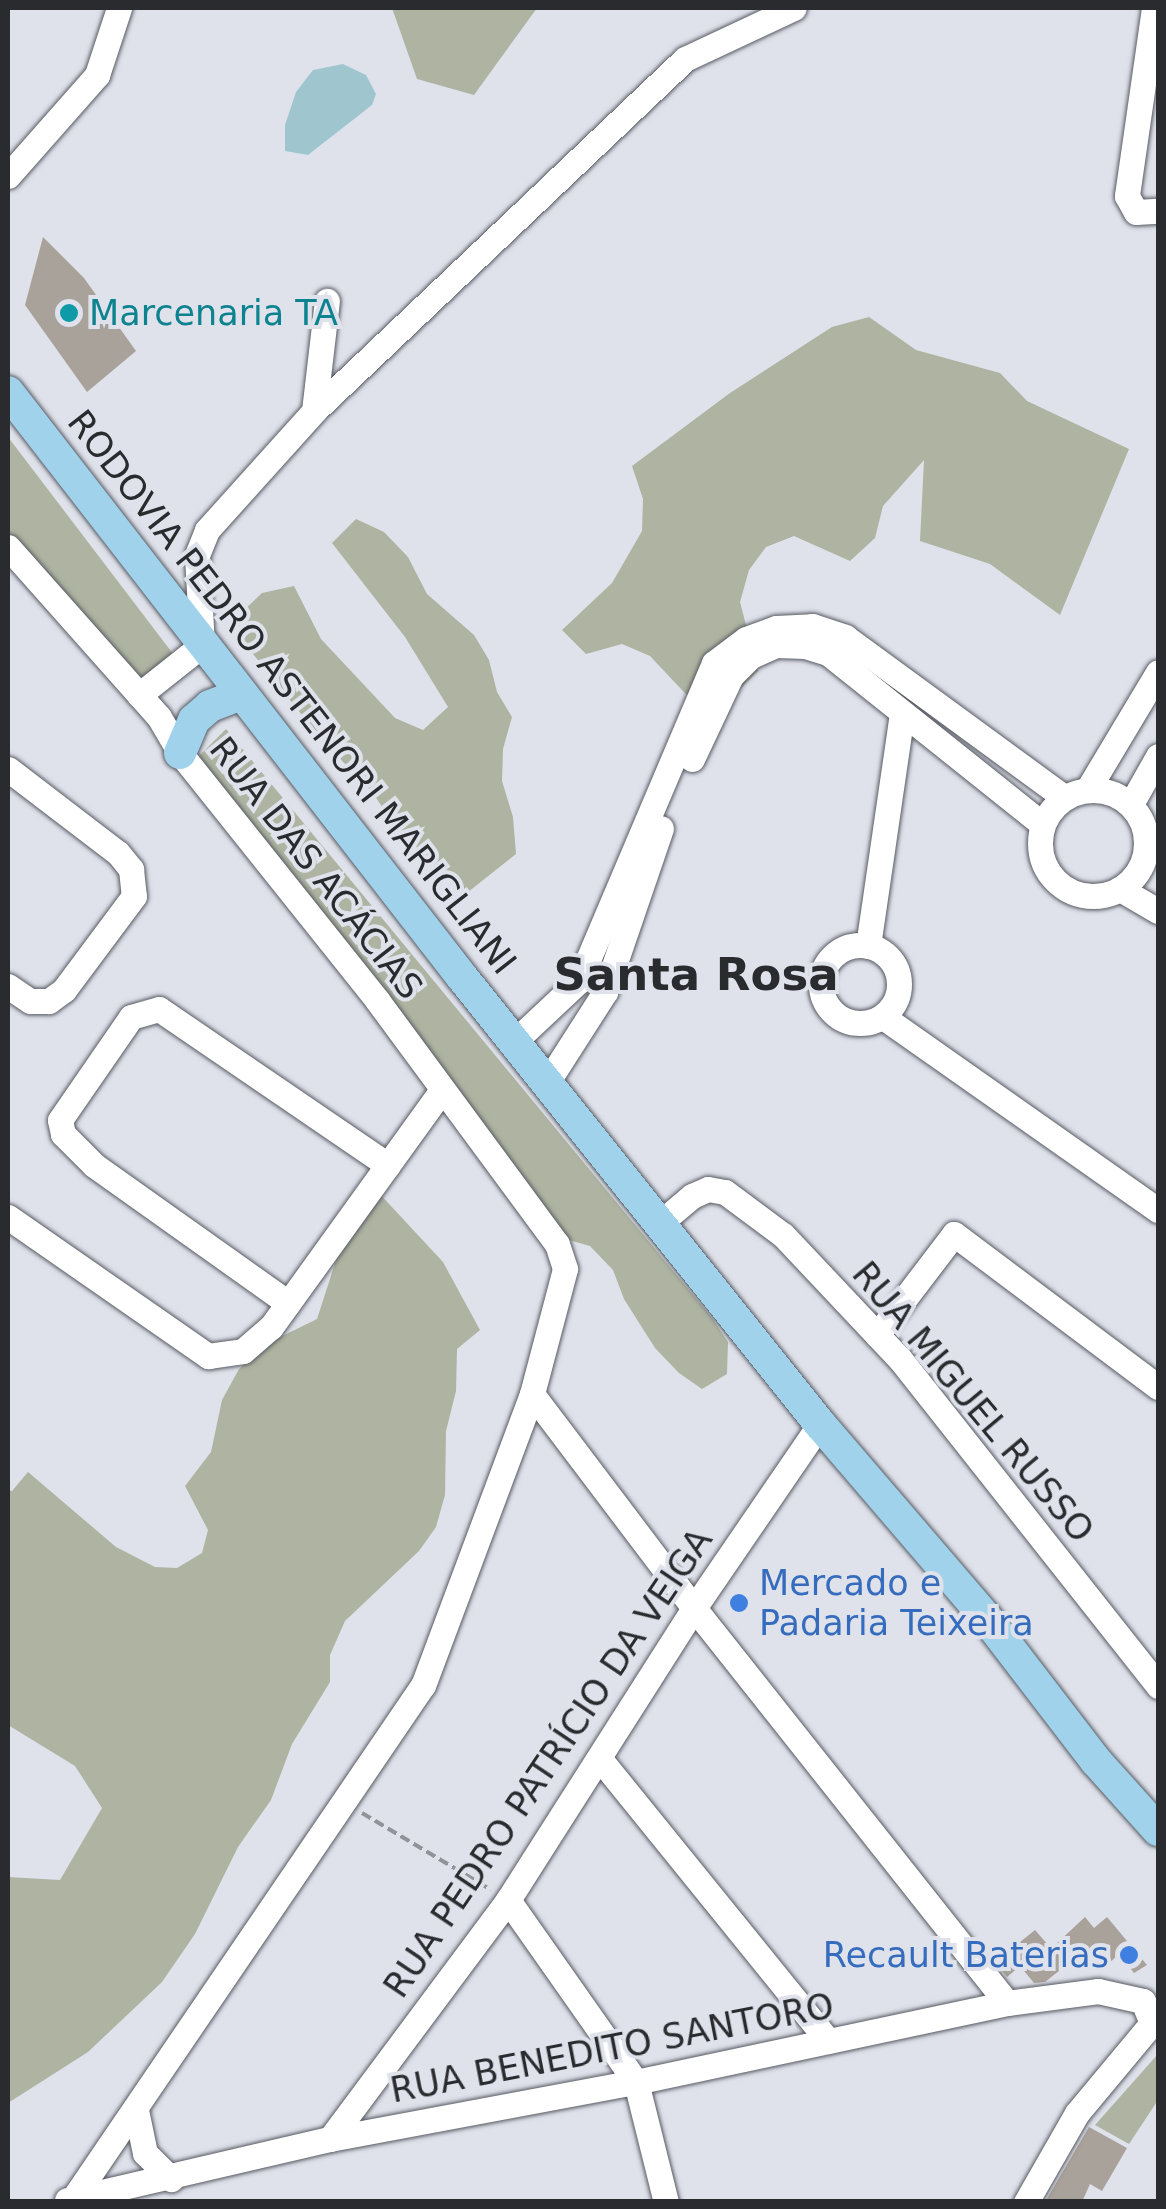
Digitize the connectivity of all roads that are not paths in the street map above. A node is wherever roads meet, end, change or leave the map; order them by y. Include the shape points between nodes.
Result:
1 (119, 8) edge
2 (794, 8) edge
3 (1154, 8) edge
4 (8, 176) edge
5 (1158, 210) edge
6 (327, 301) dead end
7 (8, 392) edge
8 (314, 411) junction
9 (8, 548) edge
10 (202, 645) junction
11 (1158, 672) edge
12 (242, 694) junction
13 (139, 696) junction
14 (902, 713) junction
15 (180, 753) junction
16 (1158, 756) edge
17 (8, 769) edge
18 (1076, 793) junction
19 (1131, 804) junction
20 (1042, 824) junction
21 (1150, 873) edge
22 (1120, 889) junction
23 (1158, 911) edge
24 (868, 946) junction
25 (580, 981) junction
26 (8, 986) edge
27 (604, 992) junction
28 (882, 1017) junction
29 (514, 1041) junction
30 (548, 1081) junction
31 (442, 1090) junction
32 (388, 1165) junction
33 (1158, 1210) edge
34 (8, 1216) edge
35 (660, 1223) junction
36 (288, 1303) junction
37 (877, 1334) junction
38 (1158, 1386) edge
39 (532, 1394) junction
40 (820, 1424) junction
41 (694, 1608) junction
42 (1158, 1686) edge
43 (600, 1759) junction
44 (1158, 1830) edge
45 (508, 1900) junction
46 (1008, 2003) junction
47 (828, 2042) junction
48 (636, 2082) junction
49 (136, 2110) junction
50 (330, 2139) junction
51 (171, 2179) junction
52 (136, 2194) edge
53 (65, 2200) edge
54 (666, 2202) edge
55 (1026, 2202) edge

1 - 4 street via 98,75
2 - 8 street via 685,59
3 - 5 street via 1127,196 1136,212
6 - 8 street
7 - 10 main road, RODOVIA PEDRO ASTENORI MARIGLIANI
8 - 10 street via 207,530 197,555
9 - 13 street, RUA DAS ACÁCIAS
10 - 12 main road, RODOVIA PEDRO ASTENORI MARIGLIANI
10 - 13 street
11 - 18 street
12 - 15 main road via 194,720
12 - 29 main road, RODOVIA PEDRO ASTENORI MARIGLIANI
13 - 15 street, RUA DAS ACÁCIAS
14 - 20 street
14 - 24 street
14 - 27 street via 828,654 805,646 776,646 741,666 667,812
15 - 31 street, RUA DAS ACÁCIAS
16 - 19 street
17 - 26 street via 118,853 131,869 134,896 49,1001 30,1000
18 - 19 street via 1118,794
18 - 20 street
18 - 25 street via 844,637 812,626 746,639 714,663
19 - 21 street via 1146,833
20 - 22 street via 1041,857 1054,879 1077,894
21 - 22 street
22 - 23 street
24 - 28 street via 886,955 898,974 892,1008
24 - 28 street via 832,956 821,992 845,1022
25 - 27 street
25 - 29 street
27 - 30 street
28 - 33 street
29 - 30 main road, RODOVIA PEDRO ASTENORI MARIGLIANI
30 - 35 main road, RODOVIA PEDRO ASTENORI MARIGLIANI
31 - 32 street
31 - 39 street, RUA DAS ACÁCIAS via 556,1244 565,1269
32 - 36 street
32 - 36 street via 159,1009 132,1017 60,1120 63,1134 94,1166
34 - 36 street via 208,1356 243,1352
35 - 37 street, RUA MIGUEL RUSSO via 692,1196 725,1192 782,1235
35 - 40 main road, RODOVIA PEDRO ASTENORI MARIGLIANI
37 - 38 street via 954,1234
37 - 42 street, RUA MIGUEL RUSSO
39 - 41 street
39 - 49 street via 423,1685
40 - 41 street, RUA PEDRO PATRÍCIO DA VEIGA
40 - 44 main road, RODOVIA PEDRO ASTENORI MARIGLIANI
41 - 43 street, RUA PEDRO PATRÍCIO DA VEIGA
41 - 46 street
43 - 45 street, RUA PEDRO PATRÍCIO DA VEIGA
43 - 47 street
45 - 48 street
45 - 50 street, RUA PEDRO PATRÍCIO DA VEIGA
46 - 47 street, RUA BENEDITO SANTORO
46 - 55 street, RUA BENEDITO SANTORO via 1098,1990 1142,2001 1152,2023 1077,2113
47 - 48 street, RUA BENEDITO SANTORO
48 - 50 street, RUA BENEDITO SANTORO
48 - 54 street
49 - 51 street via 145,2153
49 - 53 street
50 - 51 street, RUA BENEDITO SANTORO
51 - 52 street, RUA BENEDITO SANTORO
52 - 53 street, RUA BENEDITO SANTORO

